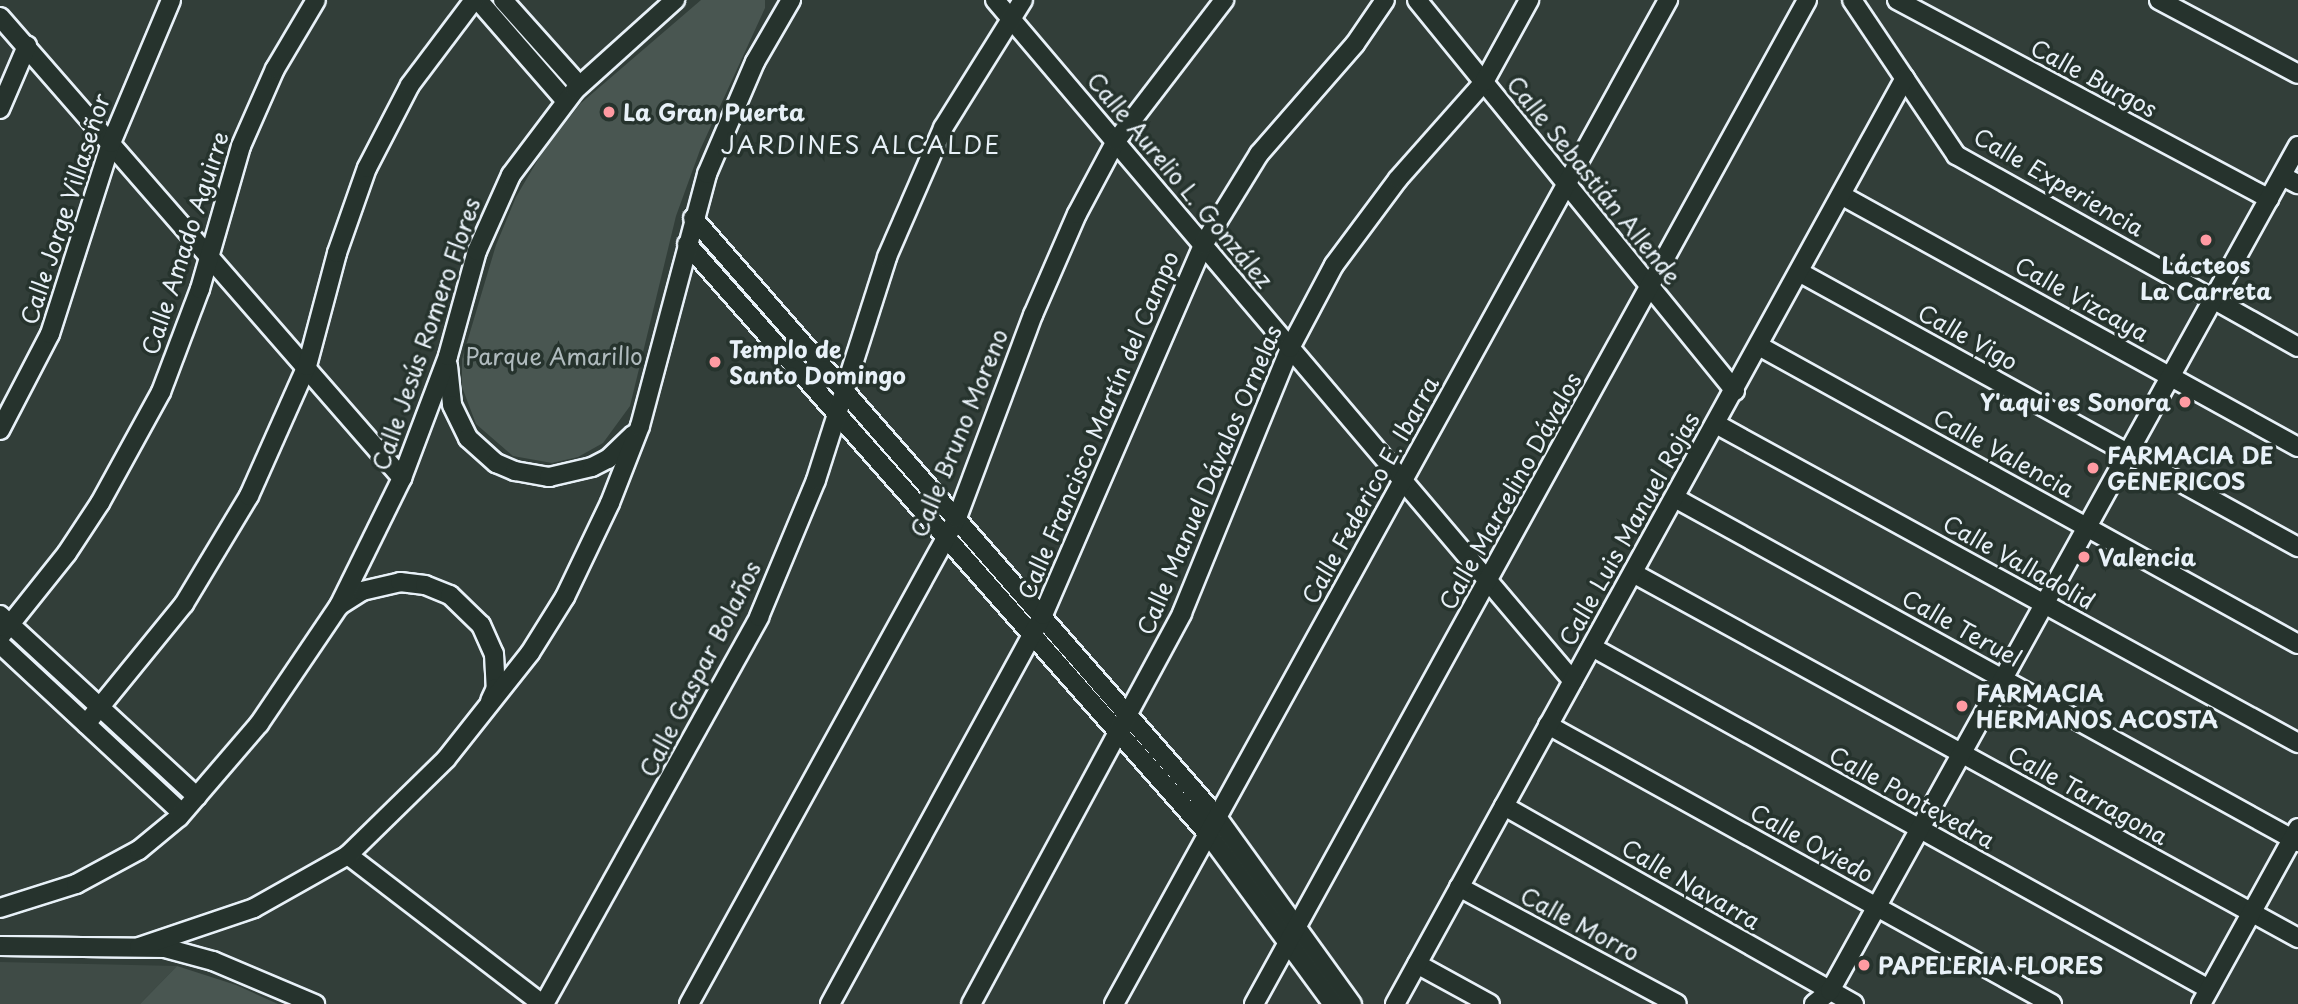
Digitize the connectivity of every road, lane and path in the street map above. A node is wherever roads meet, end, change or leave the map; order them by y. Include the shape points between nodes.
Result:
1 (171, 0) edge
2 (316, 0) edge
3 (476, 0) edge
4 (503, 0) edge
5 (675, 0) edge
6 (779, 0) edge
7 (791, 0) edge
8 (995, 0) edge
9 (1023, 0) edge
10 (1224, 0) edge
11 (1385, 0) edge
12 (1417, 0) edge
13 (1529, 0) edge
14 (1668, 0) edge
15 (1808, 0) edge
16 (1853, 0) edge
17 (1897, 0) edge
18 (2159, 0) edge
19 (0, 17) edge
20 (1010, 18) junction
21 (773, 28) junction
22 (27, 46) junction
23 (2298, 74) edge
24 (1905, 78) junction
25 (1484, 82) junction
26 (579, 85) junction
27 (565, 100) junction
28 (0, 109) edge
29 (1116, 141) junction
30 (111, 144) junction
31 (2298, 146) edge
32 (2290, 180) edge
33 (1565, 184) junction
34 (1841, 195) junction
35 (2269, 199) junction
36 (693, 218) junction
37 (687, 244) junction
38 (1203, 245) junction
39 (209, 254) junction
40 (1799, 272) junction
41 (1649, 288) junction
42 (2214, 297) junction
43 (1759, 346) junction
44 (2298, 347) edge
45 (1290, 348) junction
46 (448, 356) junction
47 (307, 366) junction
48 (2170, 376) junction
49 (845, 389) junction
50 (1735, 390) junction
51 (838, 410) junction
52 (1716, 424) junction
53 (640, 426) junction
54 (0, 430) edge
55 (2298, 447) edge
56 (2128, 453) junction
57 (402, 478) junction
58 (1404, 482) junction
59 (1675, 498) junction
60 (957, 518) junction
61 (2086, 526) junction
62 (947, 536) junction
63 (2298, 547) edge
64 (1633, 573) junction
65 (1489, 582) junction
66 (2043, 603) junction
67 (339, 606) junction
68 (1043, 615) junction
69 (4, 625) edge
70 (1033, 634) junction
71 (0, 644) edge
72 (2298, 644) edge
73 (1592, 647) junction
74 (2002, 678) junction
75 (1573, 681) junction
76 (100, 708) junction
77 (1129, 716) junction
78 (480, 719) junction
79 (86, 724) junction
80 (1548, 726) junction
81 (1118, 736) junction
82 (2298, 743) edge
83 (1961, 753) junction
84 (197, 797) junction
85 (1504, 806) junction
86 (182, 813) junction
87 (1217, 817) junction
88 (1919, 828) junction
89 (1208, 834) junction
90 (2296, 836) edge
91 (348, 855) junction
92 (1460, 887) junction
93 (1876, 907) junction
94 (0, 908) edge
95 (2251, 913) junction
96 (1297, 926) junction
97 (2298, 938) edge
98 (1288, 944) junction
99 (0, 946) edge
100 (138, 947) junction
101 (1417, 964) junction
102 (1829, 990) junction
103 (2205, 997) edge
104 (314, 1004) edge
105 (543, 1004) edge
106 (689, 1004) edge
107 (830, 1004) edge
108 (971, 1004) edge
109 (1114, 1004) edge
110 (1254, 1004) edge
111 (1332, 1004) edge
112 (1352, 1004) edge
113 (1395, 1004) edge
114 (1490, 1004) edge
115 (1677, 1004) edge
116 (1814, 1004) edge
117 (1854, 1004) edge
118 (2052, 1004) edge

1 - 30 street, Calle Jorge Villaseñor
2 - 39 street, Calle Amado Aguirre via 256,107
3 - 27 street
3 - 47 street via 410,85 367,168 337,253
4 - 26 street
5 - 26 street, Calle Jesús Romero Flores
6 - 21 street
7 - 21 street
8 - 20 street, Calle Aurelio L. González
9 - 20 street, Calle Gaspar Bolaños
10 - 29 street, Calle Bruno Moreno
11 - 38 street, Calle Francisco Martín del Campo via 1355,44 1259,154
12 - 25 street, Calle Sebastián Allende
13 - 25 street, Calle Manuel Dávalos Ornelas
14 - 33 street, Calle Federico E. Ibarra
15 - 41 street, Calle Marcelino Dávalos
16 - 24 street, Calle Experiencia
17 - 35 street, Calle Burgos
18 - 23 street
19 - 22 street
20 - 29 street, Calle Aurelio L. González
20 - 49 street, Calle Gaspar Bolaños via 943,128 887,257
21 - 36 street via 728,119
22 - 28 street
22 - 30 street
24 - 34 street, Calle Luis Manuel Rojas
24 - 42 street, Calle Experiencia via 1956,155
25 - 33 street, Calle Sebastián Allende
25 - 45 street, Calle Manuel Dávalos Ornelas via 1398,179 1334,265
26 - 27 street, Calle Jesús Romero Flores
27 - 46 street, Calle Jesús Romero Flores via 527,149 498,201 477,251
29 - 38 street, Calle Aurelio L. González
29 - 60 street, Calle Bruno Moreno via 1077,214 1033,315
30 - 39 street
30 - 54 street, Calle Jorge Villaseñor via 50,334
31 - 32 street
32 - 35 street
33 - 41 street, Calle Sebastián Allende
33 - 58 street, Calle Federico E. Ibarra
34 - 40 street, Calle Luis Manuel Rojas
34 - 48 street, Calle Vizcaya
35 - 42 street
36 - 37 street
36 - 49 street
37 - 51 street
37 - 53 street
38 - 45 street, Calle Aurelio L. González
38 - 68 street, Calle Francisco Martín del Campo
39 - 47 street
39 - 69 street, Calle Amado Aguirre via 184,334 134,445 67,553
40 - 43 street, Calle Luis Manuel Rojas
40 - 56 street, Calle Vigo
41 - 50 street, Calle Sebastián Allende
41 - 65 street, Calle Marcelino Dávalos
42 - 44 street, Calle Experiencia
42 - 48 street
43 - 50 street, Calle Luis Manuel Rojas
43 - 61 street, Calle Valencia
45 - 58 street, Calle Aurelio L. González
45 - 77 street, Calle Manuel Dávalos Ornelas via 1187,600
46 - 53 street via 448,386 458,422 481,452 515,471 549,477 592,467 623,446
46 - 57 street, Calle Jesús Romero Flores
47 - 57 street
47 - 76 street via 249,496 217,553 184,604
48 - 55 street, Calle Vizcaya
48 - 56 street
49 - 51 street, Calle Gaspar Bolaños
49 - 60 street
50 - 52 street, Calle Luis Manuel Rojas
51 - 62 street
51 - 105 street, Calle Gaspar Bolaños via 816,480 759,617
52 - 59 street, Calle Luis Manuel Rojas
52 - 66 street, Calle Valladolid
53 - 78 street via 565,597
56 - 61 street
56 - 63 street, Calle Vigo
57 - 67 street, Calle Jesús Romero Flores
58 - 65 street, Calle Aurelio L. González
58 - 87 street, Calle Federico E. Ibarra
59 - 64 street, Calle Luis Manuel Rojas
59 - 74 street, Calle Teruel
60 - 62 street, Calle Bruno Moreno
60 - 68 street
61 - 66 street
61 - 72 street, Calle Valencia
62 - 70 street
62 - 106 street, Calle Bruno Moreno
64 - 73 street, Calle Luis Manuel Rojas
64 - 83 street, Calle Tarragona
65 - 75 street, Calle Aurelio L. González
65 - 96 street, Calle Marcelino Dávalos
66 - 74 street
66 - 82 street, Calle Valladolid
67 - 78 street via 362,591 400,582 432,587 461,603 481,625 498,669 496,688
67 - 84 street, Calle Jesús Romero Flores via 259,724
68 - 70 street, Calle Francisco Martín del Campo
68 - 77 street
69 - 76 street
70 - 81 street
70 - 107 street, Calle Francisco Martín del Campo
71 - 79 street
73 - 75 street, Calle Luis Manuel Rojas
73 - 88 street, Calle Pontevedra
74 - 83 street
74 - 90 street, Calle Teruel
75 - 80 street, Calle Luis Manuel Rojas
76 - 79 street
76 - 84 street
77 - 81 street, Calle Manuel Dávalos Ornelas
77 - 87 street
78 - 91 street via 412,796
79 - 86 street
80 - 85 street, Calle Luis Manuel Rojas
80 - 93 street, Calle Oviedo
81 - 89 street
81 - 108 street, Calle Manuel Dávalos Ornelas
83 - 88 street
83 - 95 street, Calle Tarragona
84 - 86 street, Calle Jesús Romero Flores
85 - 92 street, Calle Luis Manuel Rojas
85 - 102 street, Calle Navarra
86 - 94 street, Calle Jesús Romero Flores via 119,864 57,891
87 - 89 street, Calle Federico E. Ibarra
87 - 96 street
88 - 93 street
88 - 103 street, Calle Pontevedra
89 - 98 street
89 - 109 street, Calle Federico E. Ibarra
90 - 95 street
91 - 100 street via 254,908
91 - 105 street
92 - 101 street, Calle Luis Manuel Rojas
92 - 115 street, Calle Morro
93 - 102 street
93 - 118 street, Calle Oviedo
95 - 97 street, Calle Tarragona
95 - 103 street
96 - 98 street, Calle Marcelino Dávalos
96 - 112 street
98 - 110 street, Calle Marcelino Dávalos
98 - 111 street
99 - 100 street
100 - 104 street via 213,961
101 - 113 street, Calle Luis Manuel Rojas
101 - 114 street
102 - 116 street
102 - 117 street, Calle Navarra

